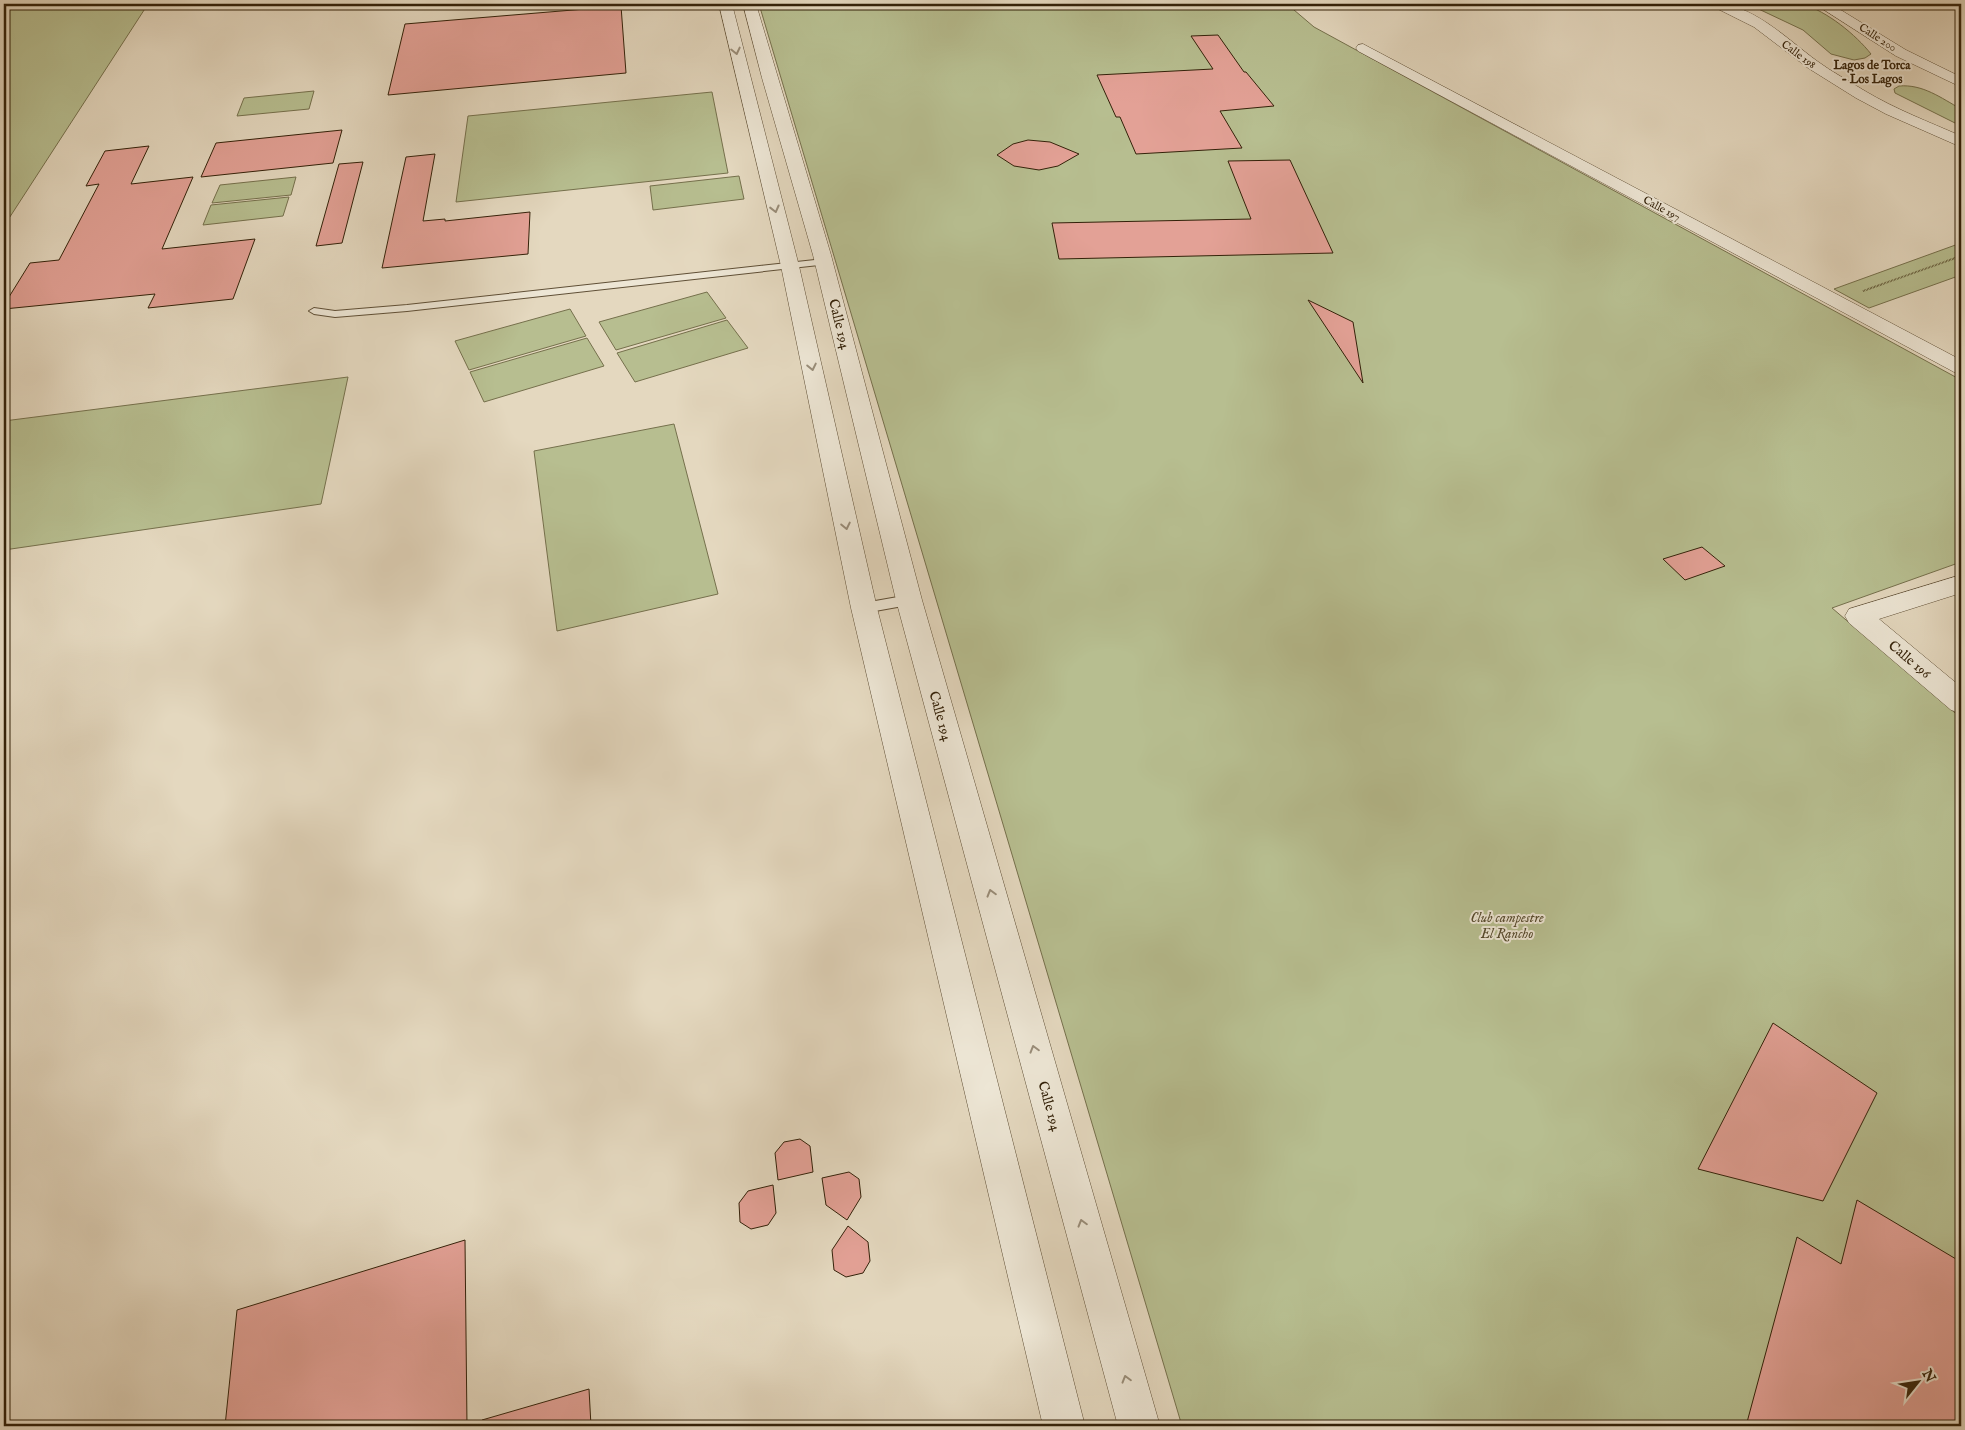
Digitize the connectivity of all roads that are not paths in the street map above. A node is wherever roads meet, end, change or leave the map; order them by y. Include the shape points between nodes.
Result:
1 (725, 4) edge
2 (749, 4) edge
3 (1719, 4) edge
4 (1822, 4) edge
5 (1363, 48) dead end
6 (1961, 84) edge
7 (1961, 142) edge
8 (823, 259) junction
9 (788, 263) junction
10 (1961, 368) edge
11 (1961, 584) edge
12 (909, 600) junction
13 (864, 608) junction
14 (1961, 702) edge
15 (1064, 1426) edge
16 (1139, 1426) edge

1 -> 9 street
2 - 8 street, Calle 194
3 - 7 street, Calle 198 via 1759,24 1812,65 1861,95
4 - 6 street, Calle 200
5 - 10 street, Calle 197
8 - 9 lane
8 - 12 street, Calle 194
9 - 9 lane via 338,305 314,311 335,314 398,308
9 -> 13 street
11 - 14 street, Calle 196 via 1858,616
12 - 13 lane
16 -> 12 street, Calle 194
13 - 15 street

